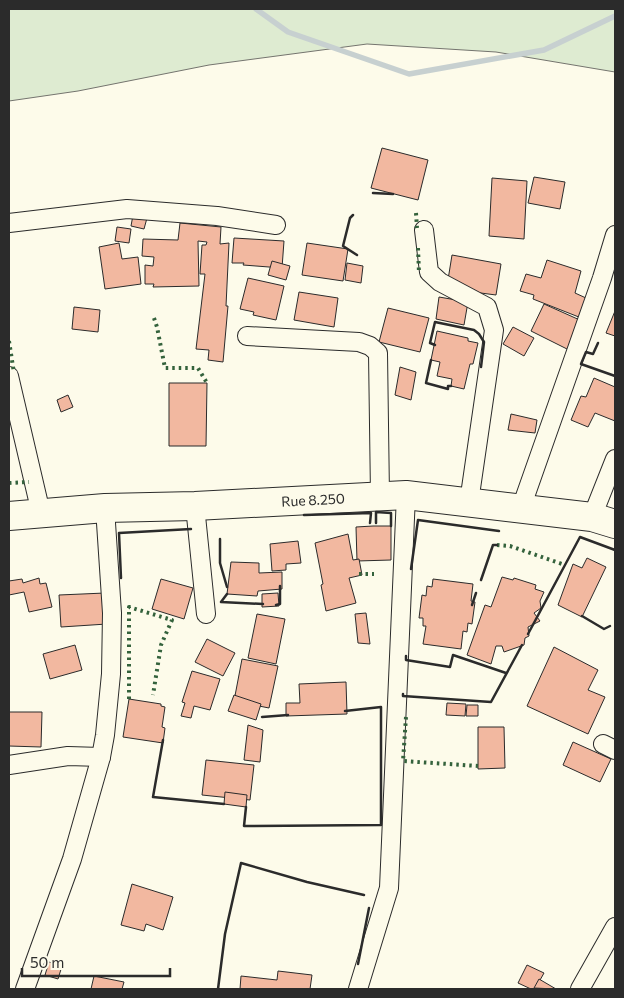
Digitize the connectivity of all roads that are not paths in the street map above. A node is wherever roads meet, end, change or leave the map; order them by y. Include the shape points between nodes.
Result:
1 (9, 223) edge
2 (276, 225) dead end
3 (424, 230) dead end
4 (615, 235) edge
5 (247, 336) dead end
6 (9, 376) edge
7 (615, 459) edge
8 (612, 477) edge
9 (393, 495) junction
10 (469, 502) junction
11 (195, 506) junction
12 (105, 508) junction
13 (521, 508) junction
14 (41, 513) junction
15 (9, 516) edge
16 (604, 520) edge
17 (206, 614) dead end
18 (100, 757) junction
19 (9, 765) edge
20 (615, 927) edge
21 (25, 989) edge
22 (358, 989) edge
23 (580, 989) edge

1 - 2 street via 127,209 217,216
3 - 10 street via 429,272 440,282 487,307 494,330
4 - 13 street
5 - 9 street via 359,342 378,354
6 - 14 street
7 - 8 street
8 - 16 street
9 - 10 highway, Rue 8.250
9 - 11 highway, Rue 8.250
9 - 22 street via 389,888
10 - 13 highway, Rue 8.250
11 - 12 highway, Rue 8.250
11 - 17 street
12 - 14 highway, Rue 8.250
12 - 18 street via 112,631 111,674
13 - 16 highway, Rue 8.250
14 - 15 highway, Rue 8.250
18 - 19 street via 68,756
18 - 21 street via 72,859
20 - 23 street

